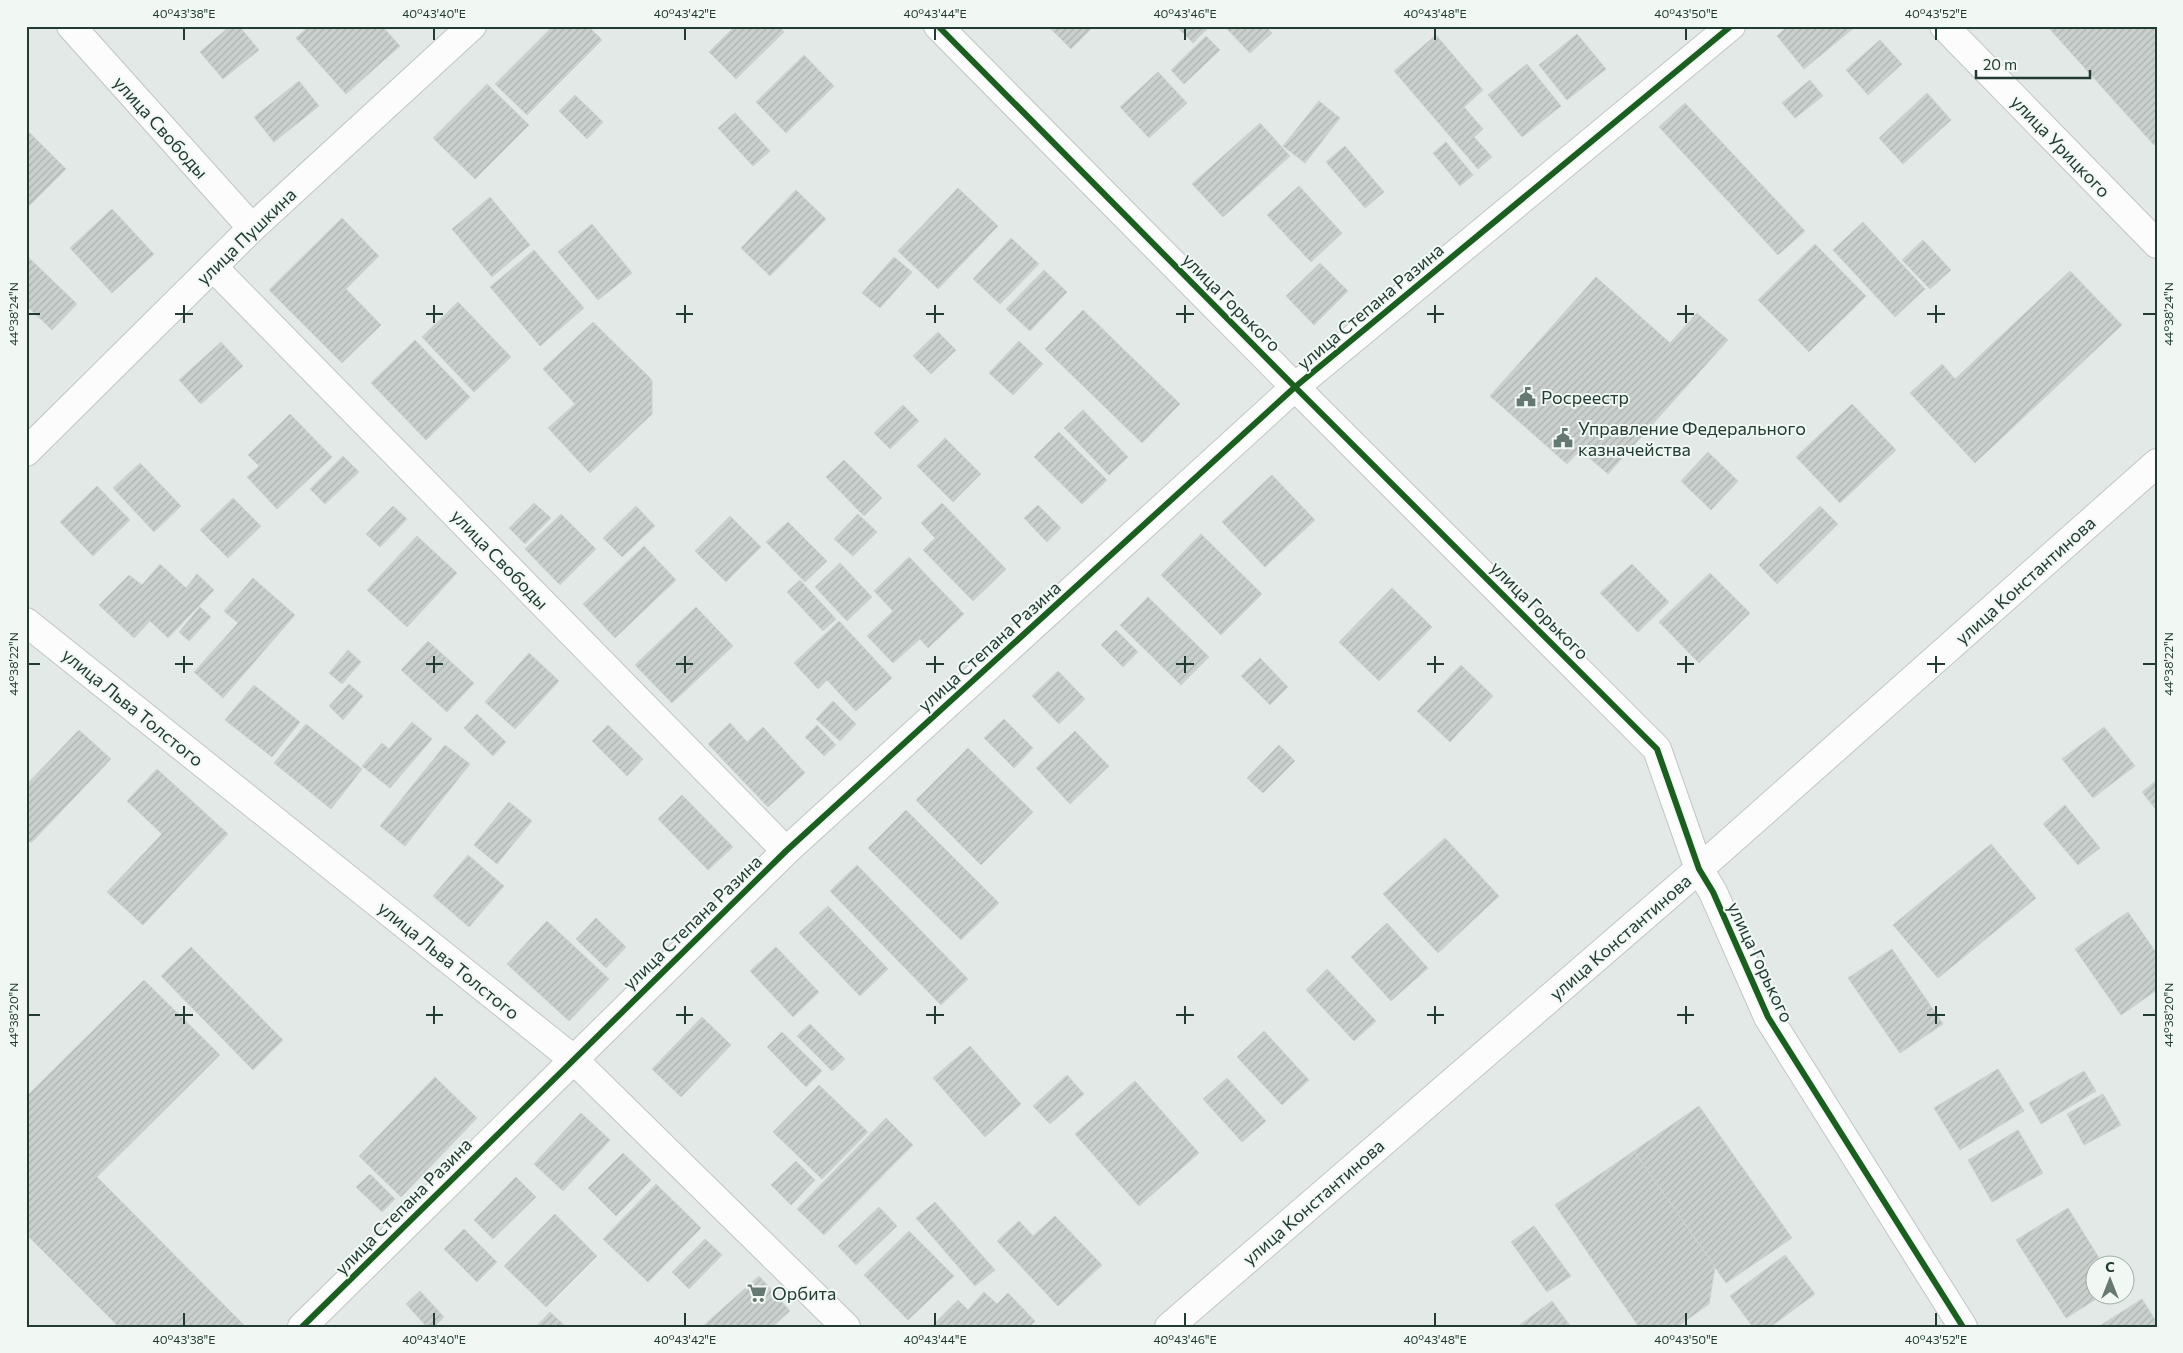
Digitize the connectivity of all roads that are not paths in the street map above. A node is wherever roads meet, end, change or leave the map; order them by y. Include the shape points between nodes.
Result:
1 (70, 26) edge
2 (472, 26) edge
3 (938, 26) edge
4 (1731, 26) edge
5 (1944, 26) edge
6 (252, 228) junction
7 (2157, 244) edge
8 (213, 267) junction
9 (1295, 387) junction
10 (26, 452) edge
11 (2157, 464) edge
12 (26, 622) edge
13 (786, 851) junction
14 (1699, 868) junction
15 (573, 1059) junction
16 (302, 1327) edge
17 (846, 1327) edge
18 (1169, 1327) edge
19 (1963, 1327) edge

1 - 6 street, улица Свободы
2 - 6 street, улица Пушкина
3 - 9 street, улица Горького
4 - 9 street, улица Степана Разина
5 - 7 street, улица Урицкого
6 - 8 street, улица Пушкина
8 - 10 street, улица Пушкина
8 - 13 street, улица Свободы
9 - 13 street, улица Степана Разина
9 - 14 street, улица Горького via 1657,749
11 - 14 street, улица Константинова
12 - 15 street, улица Льва Толстого
13 - 15 street, улица Степана Разина
14 - 18 street, улица Константинова
14 - 19 street, улица Горького via 1713,892 1768,1017
15 - 16 street, улица Степана Разина
15 - 17 street, улица Льва Толстого

